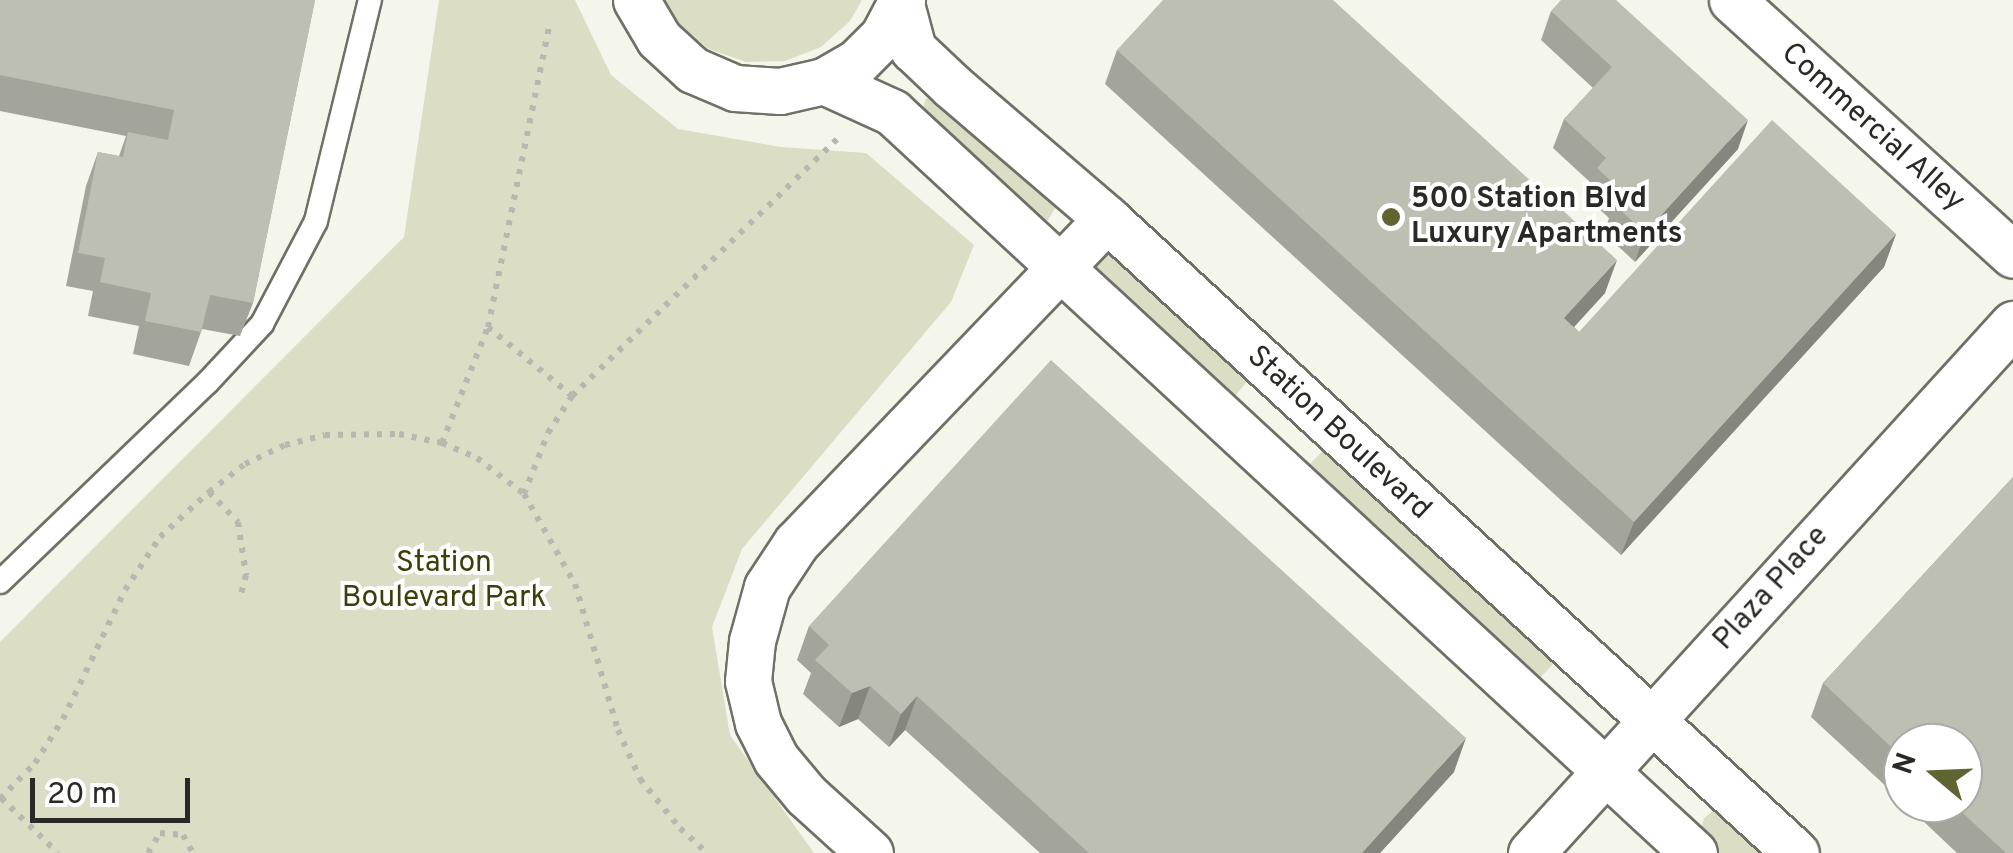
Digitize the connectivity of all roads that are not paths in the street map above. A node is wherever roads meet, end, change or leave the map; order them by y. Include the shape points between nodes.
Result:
1 (370, 0) edge
2 (636, 0) edge
3 (1732, 0) edge
4 (902, 2) edge
5 (824, 81) junction
6 (1107, 220) junction
7 (2013, 255) edge
8 (1060, 272) junction
9 (2013, 324) edge
10 (1308, 406) junction
11 (1259, 456) junction
12 (0, 582) edge
13 (1651, 721) junction
14 (1604, 771) junction
15 (870, 853) edge
16 (1530, 853) edge
17 (1694, 853) edge
18 (1796, 853) edge

1 - 12 lane via 316,220 262,324
2 - 5 street via 659,39 693,70 734,88 780,92
3 - 7 street, Commercial Alley
4 - 5 street via 883,36
4 - 6 street, Station Boulevard via 913,49
5 - 8 street via 892,112
6 - 8 street
6 - 10 street, Station Boulevard
8 - 11 street
8 - 15 street via 796,544 768,587 748,681 758,724 806,795
9 - 13 street, Plaza Place
10 - 11 street
10 - 13 street, Station Boulevard
11 - 14 street
13 - 14 street, Plaza Place
13 - 18 street, Station Boulevard
14 - 16 street, Plaza Place
14 - 17 street

